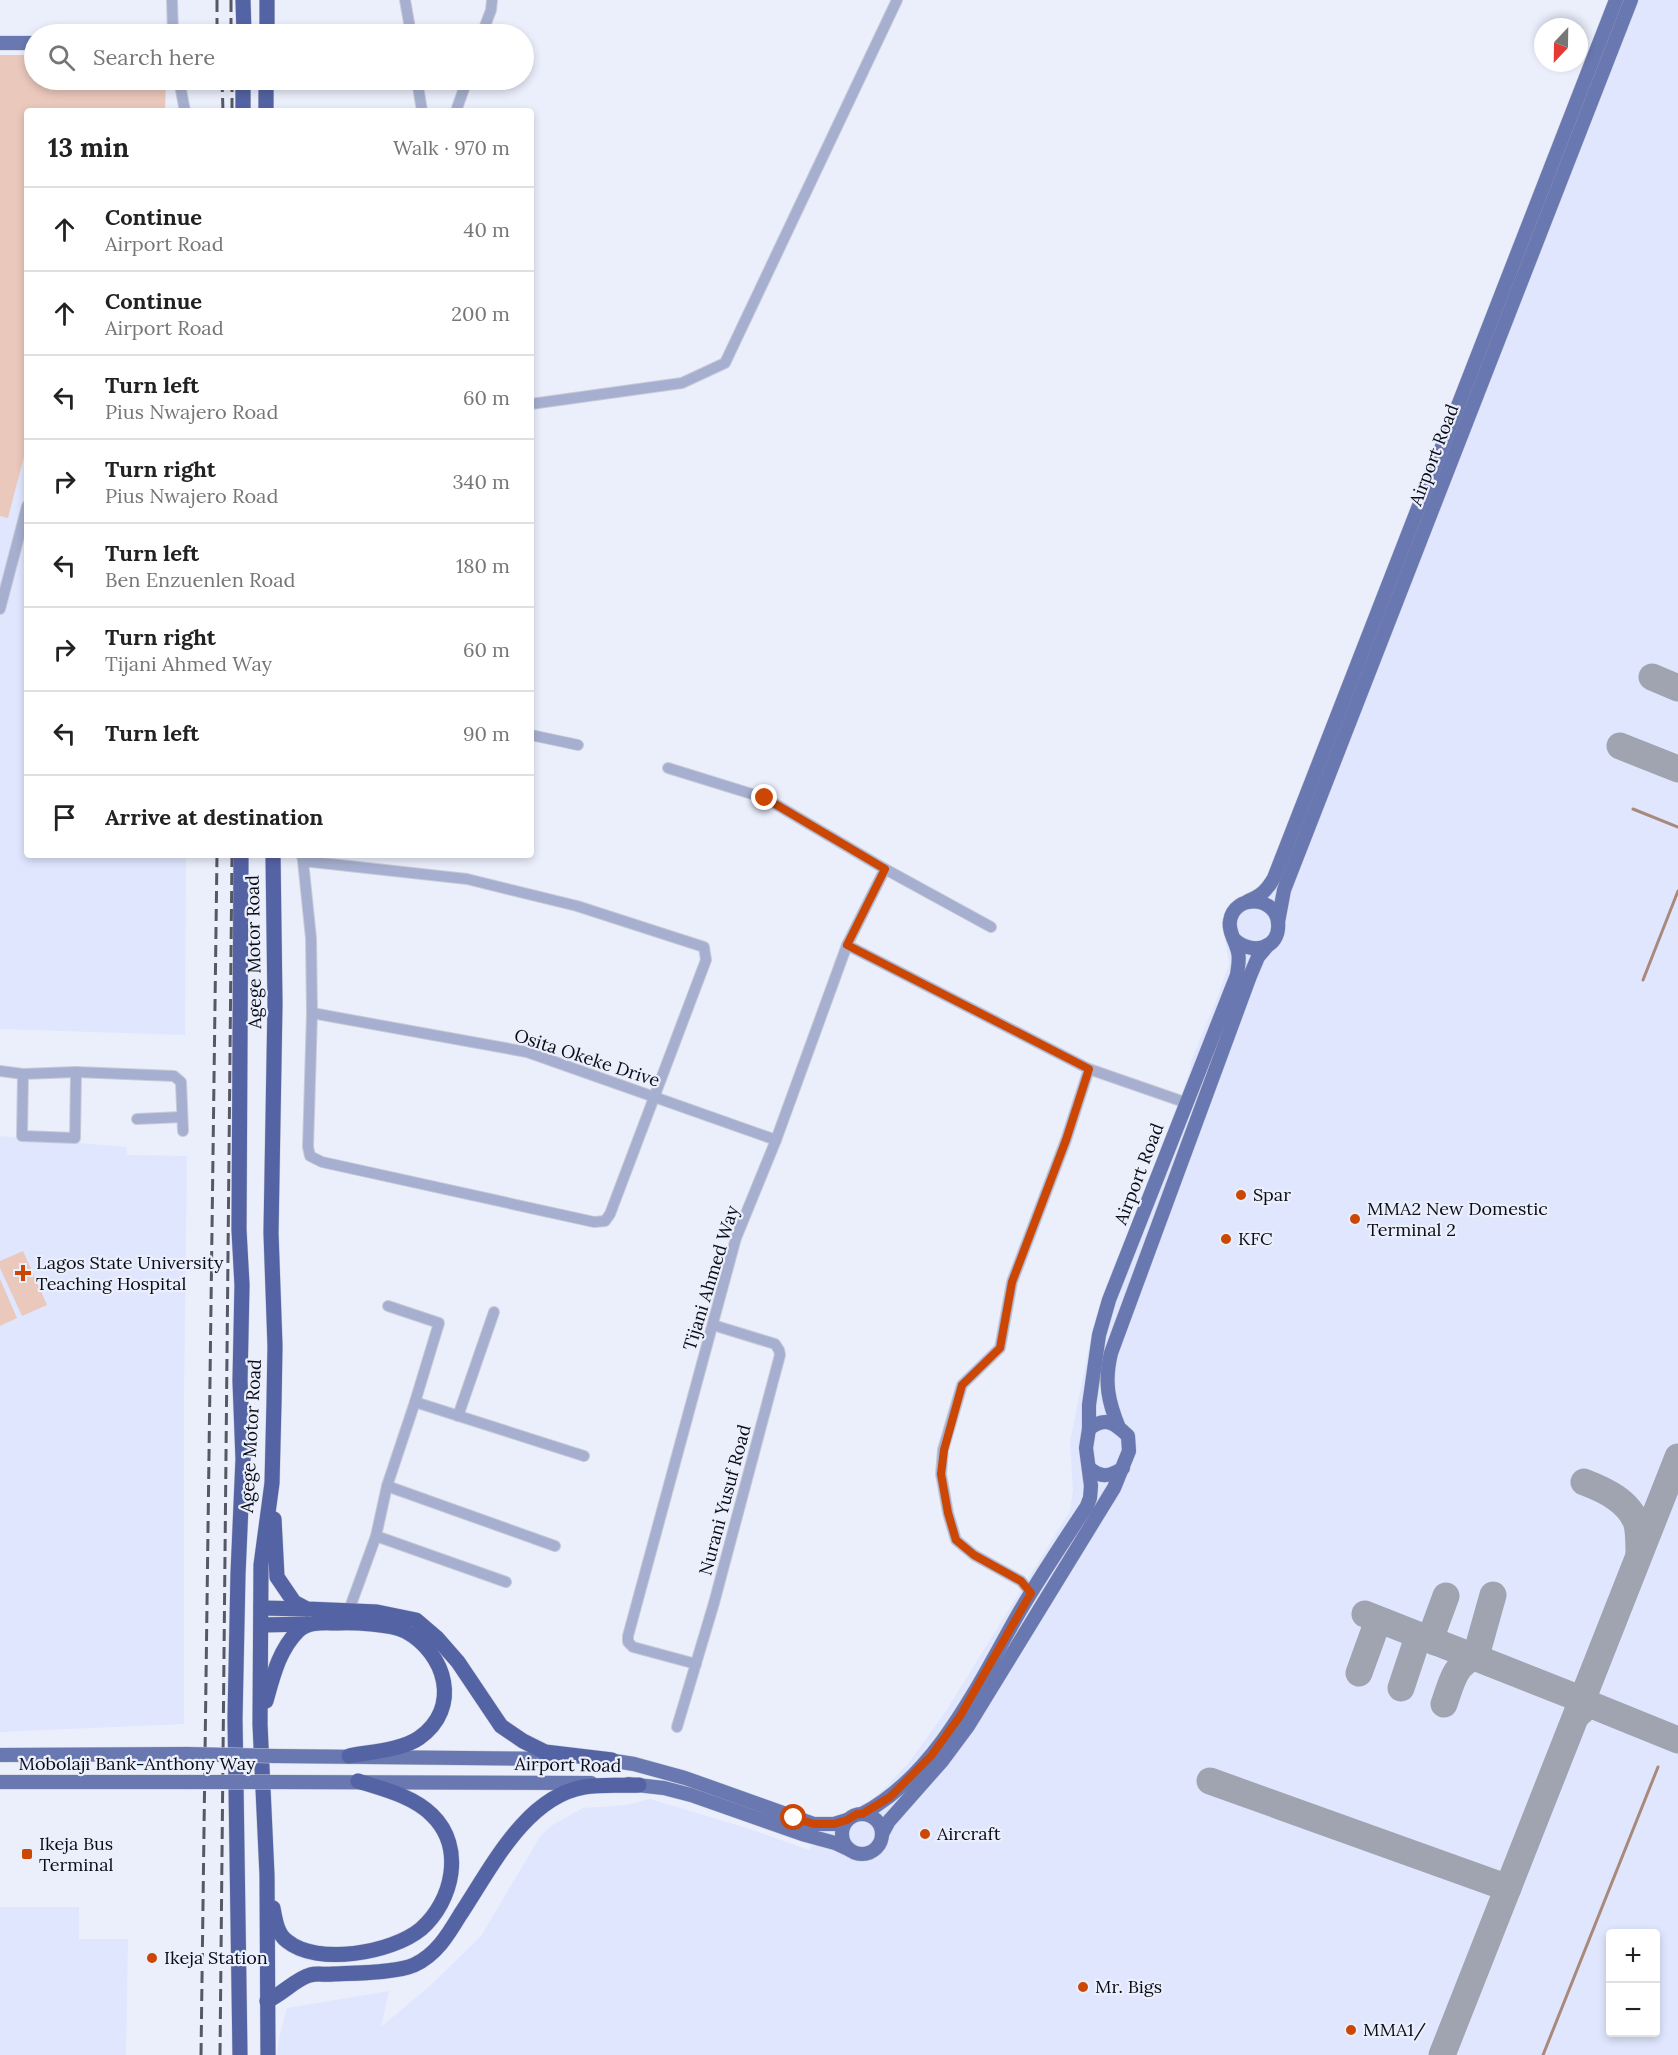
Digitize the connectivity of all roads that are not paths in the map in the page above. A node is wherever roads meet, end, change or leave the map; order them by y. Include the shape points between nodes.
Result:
1 (172, 0) edge
2 (243, 0) edge
3 (267, 0) edge
4 (405, 0) edge
5 (492, 0) edge
6 (897, 0) edge
7 (1616, 0) edge
8 (1631, 0) edge
9 (172, 24) edge
10 (244, 24) edge
11 (267, 24) edge
12 (409, 24) edge
13 (486, 24) edge
14 (0, 43) edge
15 (24, 43) edge
16 (181, 90) edge
17 (243, 90) edge
18 (266, 90) edge
19 (419, 90) edge
20 (463, 90) edge
21 (184, 108) edge
22 (243, 108) edge
23 (266, 108) edge
24 (422, 108) edge
25 (457, 108) edge
26 (534, 404) edge
27 (24, 517) edge
28 (0, 609) edge
29 (534, 736) edge
30 (578, 745) dead end
31 (668, 768) dead end
32 (241, 858) edge
33 (273, 858) edge
34 (302, 858) edge
35 (885, 869) junction
36 (1247, 901) junction
37 (1278, 924) junction
38 (991, 927) dead end
39 (1233, 938) junction
40 (847, 945) junction
41 (1268, 945) junction
42 (312, 1013) junction
43 (1089, 1069) junction
44 (0, 1071) edge
45 (76, 1071) junction
46 (23, 1074) junction
47 (654, 1096) junction
48 (1187, 1103) junction
49 (182, 1117) junction
50 (137, 1119) dead end
51 (183, 1131) dead end
52 (776, 1140) junction
53 (388, 1305) dead end
54 (494, 1312) dead end
55 (713, 1325) junction
56 (415, 1402) junction
57 (459, 1416) junction
58 (1119, 1428) junction
59 (1089, 1429) junction
60 (584, 1456) dead end
61 (1089, 1468) junction
62 (1123, 1468) junction
63 (272, 1483) junction
64 (387, 1486) junction
65 (376, 1536) junction
66 (555, 1546) dead end
67 (506, 1582) dead end
68 (1031, 1593) junction
69 (261, 1608) junction
70 (349, 1610) junction
71 (307, 1617) junction
72 (261, 1625) junction
73 (696, 1664) junction
74 (260, 1724) junction
75 (677, 1727) dead end
76 (0, 1755) edge
77 (274, 1756) joint
78 (349, 1756) junction
79 (612, 1760) junction
80 (358, 1781) junction
81 (0, 1782) edge
82 (275, 1782) joint
83 (639, 1785) junction
84 (862, 1814) junction
85 (847, 1820) junction
86 (882, 1834) junction
87 (850, 1850) junction
88 (267, 1875) junction
89 (267, 2001) junction
90 (240, 2055) edge
91 (268, 2055) edge

1 - 9 street
2 - 10 highway
3 - 11 highway
4 - 12 street
5 - 13 street
6 - 26 street via 724,363 682,383
7 - 36 main road, Airport Road via 1274,878 1266,891
8 - 37 main road, Airport Road via 1287,882
14 - 15 main road
16 - 21 street
17 - 22 highway
18 - 23 highway
19 - 24 street
20 - 25 street
27 - 28 street
29 - 30 street
31 - 35 street via 765,798
32 - 90 highway, Agege Motor Road via 239,1230 243,1459 235,1718
33 - 63 highway, Agege Motor Road
34 - 42 street via 311,938
34 - 47 street via 467,879 577,906 704,947 706,960
35 - 38 street
35 - 40 street, Tijani Ahmed Way
36 - 37 main road via 1272,908
36 - 39 main road via 1233,912
37 - 41 main road
39 - 41 main road via 1246,948
39 - 48 main road, Airport Road via 1239,954 1237,975
40 - 43 street
40 - 52 street, Tijani Ahmed Way
41 - 58 main road, Airport Road via 1250,976 1111,1353 1106,1374 1108,1395
42 - 47 street, Osita Okeke Drive via 527,1052
42 - 47 street via 308,1147 310,1156 322,1162 594,1222 605,1221
43 - 48 street
43 - 68 street via 1012,1282 1000,1348 962,1385 941,1474 956,1540 974,1555 1021,1581
44 - 46 street
45 - 46 street
45 - 46 street via 75,1138 22,1136
45 - 49 street via 174,1076 181,1082
47 - 52 street, Osita Okeke Drive
48 - 59 main road, Airport Road via 1104,1318 1094,1368
49 - 50 street
49 - 51 street
52 - 55 street, Tijani Ahmed Way via 736,1238
53 - 56 street via 439,1323
54 - 57 street
55 - 73 street, Nurani Yusuf Road via 774,1344 780,1355
55 - 73 street, Tijani Ahmed Way via 628,1642 633,1647
56 - 57 street
56 - 64 street
57 - 60 street
58 - 59 main road via 1098,1422
58 - 62 main road via 1128,1436 1129,1451
59 - 61 main road
61 - 62 main road via 1108,1476
61 - 68 main road via 1087,1506
62 - 86 main road via 1108,1499 968,1726
63 - 69 highway, Agege Motor Road via 261,1565
63 - 71 highway via 277,1577
64 - 65 street
64 - 66 street
65 - 67 street
65 - 70 street
68 - 84 main road via 960,1716 931,1756 890,1797
69 - 71 highway
69 - 72 highway, Agege Motor Road
70 - 71 highway
70 - 79 highway via 416,1620 458,1662 501,1726 523,1741 545,1752
71 - 72 highway
71 - 74 highway via 275,1667
71 - 78 highway via 403,1630 426,1647 442,1670 446,1698 436,1720 418,1739 395,1748
72 - 74 highway, Agege Motor Road
73 - 75 street, Nurani Yusuf Road
74 - 88 highway, Agege Motor Road
76 - 77 main road, Mobolaji Bank-Anthony Way, bridge
77 - 78 main road, Airport Road
78 - 79 main road, Airport Road
79 - 85 main road, Airport Road via 685,1778 814,1824
80 - 82 main road, Airport Road
80 - 83 main road, Airport Road
80 - 88 highway via 404,1796 432,1815 446,1834 453,1859 451,1881 439,1908 421,1929 396,1944 364,1951 334,1955 305,1952 285,1941 279,1931
81 - 82 main road, Mobolaji Bank-Anthony Way, bridge
83 - 87 main road, Airport Road via 691,1795
83 - 89 highway via 584,1787 545,1804 510,1839 434,1952 413,1966 309,1975
84 - 85 main road
84 - 86 main road via 878,1821
85 - 87 main road via 842,1835
86 - 87 main road via 872,1851 859,1854
88 - 89 highway, Agege Motor Road
89 - 91 highway, Agege Motor Road

